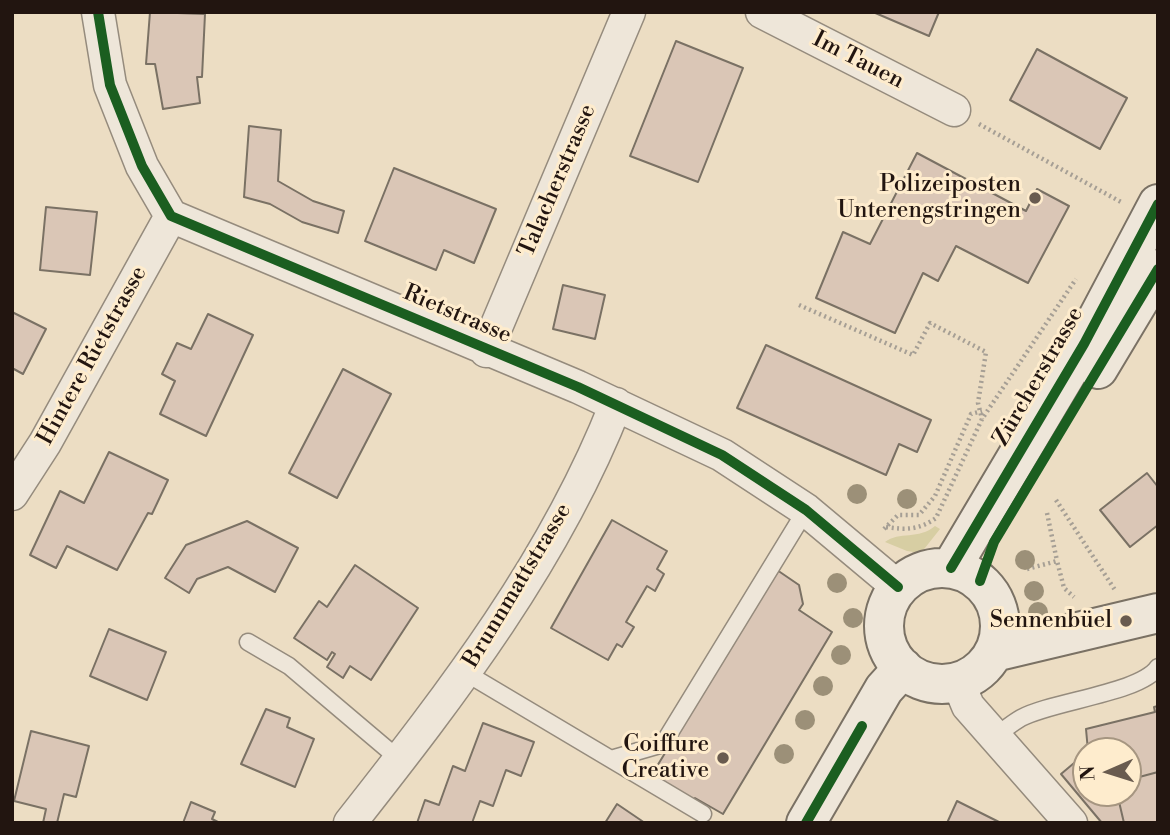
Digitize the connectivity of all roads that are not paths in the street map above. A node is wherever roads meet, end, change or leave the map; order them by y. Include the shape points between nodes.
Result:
1 (98, 12) edge
2 (629, 12) edge
3 (762, 12) edge
4 (954, 110) road end
5 (1145, 206) edge
6 (171, 216) junction
7 (1158, 269) edge
8 (486, 351) junction
9 (616, 404) junction
10 (12, 494) edge
11 (806, 510) junction
12 (965, 574) junction
13 (898, 587) junction
14 (1158, 613) edge
15 (248, 642) dead end
16 (994, 652) junction
17 (1158, 667) edge
18 (903, 668) junction
19 (466, 673) junction
20 (958, 682) junction
21 (994, 737) junction
22 (611, 759) junction
23 (400, 760) junction
24 (703, 814) dead end
25 (351, 823) edge
26 (806, 823) edge
27 (1071, 823) edge

1 - 6 street via 110,85 142,166
2 - 8 street, Talacherstrasse
3 - 4 street, Im Tauen
5 - 12 main road, Zürcherstrasse via 1084,344
6 - 8 street, Rietstrasse
6 - 10 street, Hintere Rietstrasse
7 - 12 main road, Zürcherstrasse via 994,542
8 - 9 street, Rietstrasse
9 - 11 street, Rietstrasse via 722,455
9 - 19 street, Brunnmattstrasse via 597,452 540,557
11 - 13 street, Rietstrasse
11 - 22 lane via 663,744
12 - 13 main road via 928,569
12 - 16 main road via 992,596 999,614
13 - 18 main road via 889,602 885,629 891,654
14 - 16 main road
15 - 23 lane via 289,666
16 - 20 main road via 973,676
17 - 21 lane via 1132,685 1022,717
18 - 20 main road via 938,684
18 - 26 main road via 884,689
19 - 22 lane
19 - 23 street, Brunnmattstrasse
20 - 21 street via 968,706
21 - 27 street
22 - 24 lane
23 - 25 street, Brunnmattstrasse

